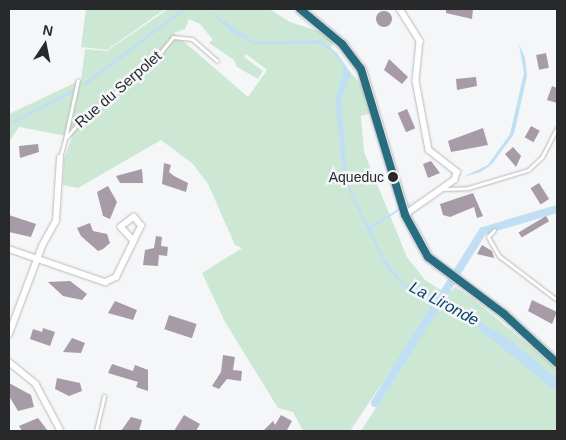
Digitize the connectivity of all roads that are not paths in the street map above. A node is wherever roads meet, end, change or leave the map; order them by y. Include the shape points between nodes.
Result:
1 (300, 9) edge
2 (400, 9) edge
3 (217, 61) dead end
4 (78, 80) dead end
5 (557, 128) edge
6 (65, 139) junction
7 (60, 158) joint
8 (441, 189) junction
9 (405, 215) junction
10 (494, 230) dead end
11 (132, 239) dead end
12 (9, 249) edge
13 (37, 259) junction
14 (557, 300) edge
15 (9, 334) edge
16 (9, 362) edge
17 (557, 363) edge
18 (104, 396) dead end
19 (61, 431) edge
20 (96, 431) edge

1 - 9 street via 342,44 365,78
2 - 8 street via 420,41 416,81 429,150 457,172 455,180
3 - 6 lane, Rue du Serpolet via 192,39 173,37 152,63 80,121
4 - 6 lane
5 - 8 lane via 542,157 528,170 468,188
6 - 7 lane, Rue du Serpolet
7 - 13 street, Rue du Serpolet via 56,222
8 - 9 street
9 - 17 street via 436,266 498,309
10 - 14 lane via 488,237 499,256
11 - 13 street via 116,277 105,282
12 - 13 street
13 - 15 street, Rue du Serpolet
16 - 19 street via 36,384
18 - 20 lane

